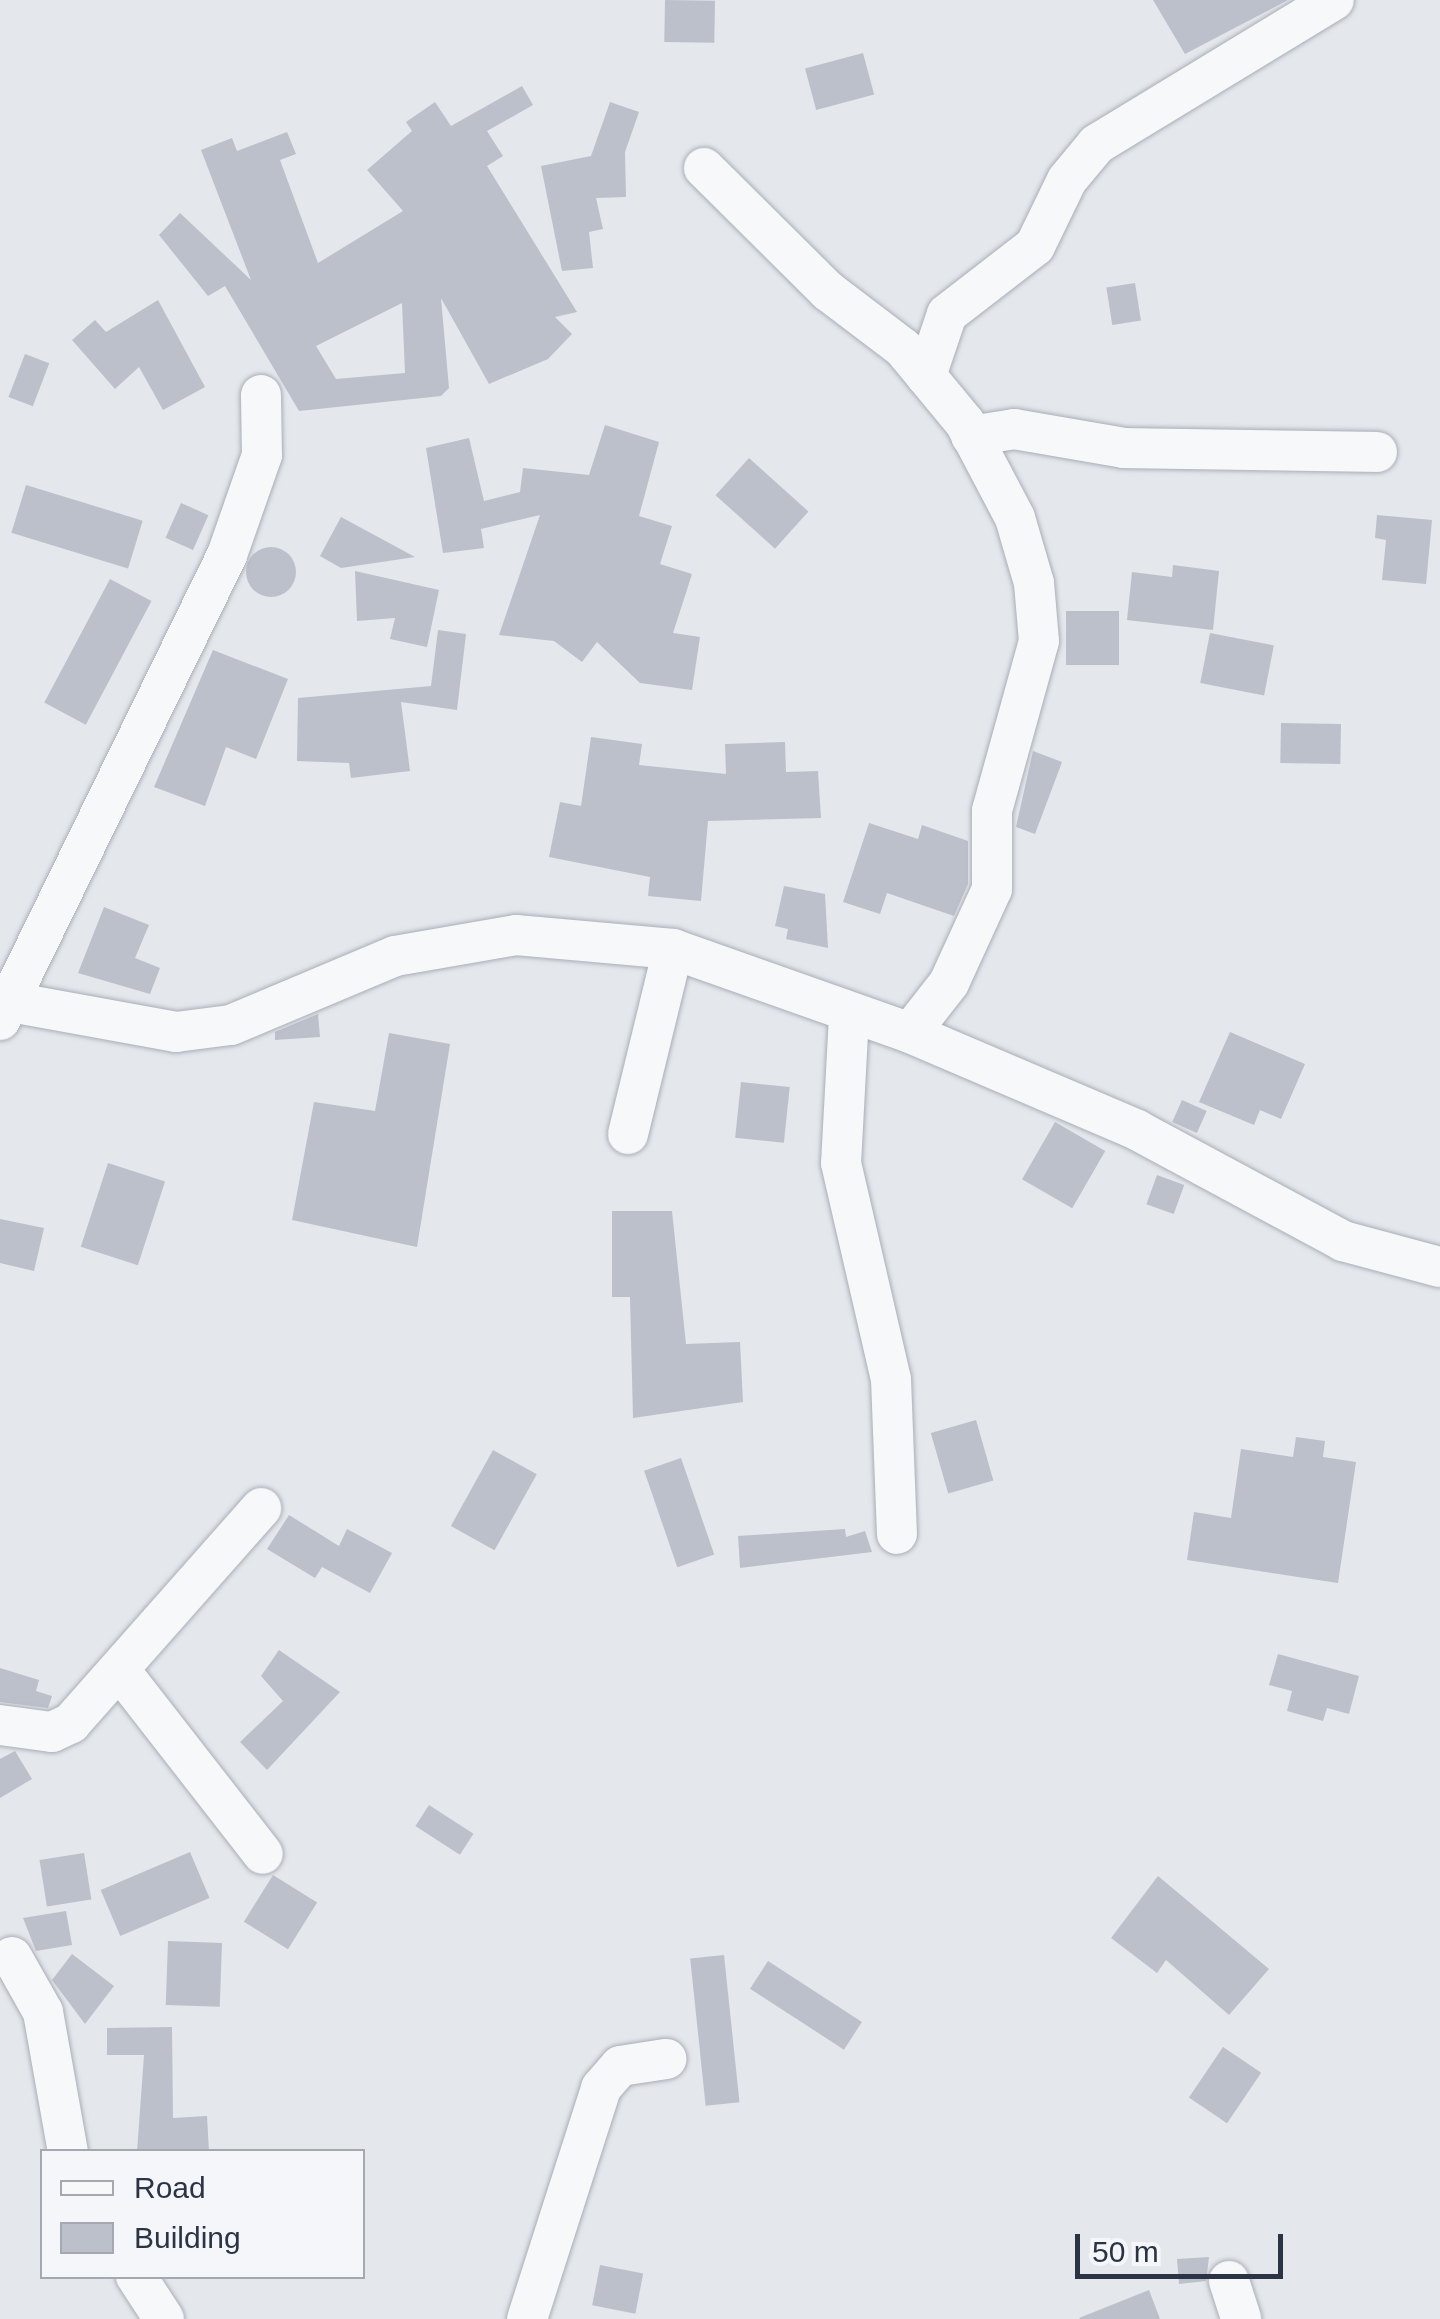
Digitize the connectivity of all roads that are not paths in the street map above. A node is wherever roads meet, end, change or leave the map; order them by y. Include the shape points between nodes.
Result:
1 (1334, 0) edge
2 (704, 168) dead end
3 (926, 376) junction
4 (261, 396) dead end
5 (971, 436) junction
6 (1377, 452) dead end
7 (673, 949) junction
8 (5, 1011) edge
9 (848, 1016) junction
10 (910, 1033) junction
11 (628, 1134) dead end
12 (1440, 1266) edge
13 (261, 1508) dead end
14 (897, 1534) dead end
15 (122, 1674) junction
16 (0, 1726) edge
17 (263, 1854) dead end
18 (12, 1957) dead end
19 (666, 2059) dead end
20 (67, 2149) edge
21 (138, 2279) edge
22 (1230, 2281) dead end
23 (164, 2319) edge
24 (527, 2319) edge
25 (1240, 2319) edge

1 - 3 street via 1097,144 1067,180 1035,246 947,314
2 - 3 street
3 - 5 street
4 - 8 street via 262,455 227,556
5 - 6 street via 1014,428 1173,451
5 - 10 street via 1015,518 1039,641 992,810 992,889 949,983
7 - 8 street via 516,935 395,956 231,1026 176,1032
7 - 9 street
7 - 11 street
9 - 10 street
9 - 14 street via 841,1163 891,1379
10 - 12 street via 1137,1130 1343,1241
13 - 15 street
15 - 16 street via 52,1732
15 - 17 street
18 - 20 street via 43,2012
19 - 24 street via 620,2066 601,2088
21 - 23 street
22 - 25 street

